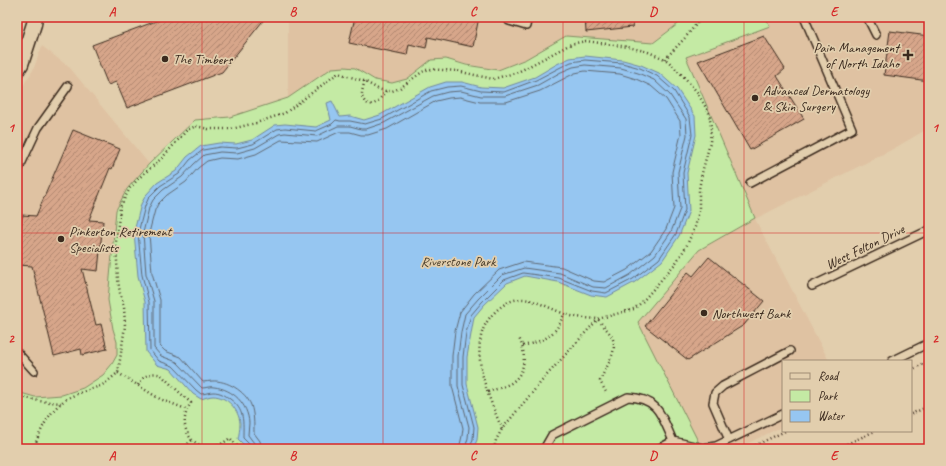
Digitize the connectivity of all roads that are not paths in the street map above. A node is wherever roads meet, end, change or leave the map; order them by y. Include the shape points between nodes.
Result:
1 (35, 17) edge
2 (528, 17) edge
3 (804, 17) edge
4 (867, 17) edge
5 (509, 21) dead end
6 (876, 35) dead end
7 (17, 70) edge
8 (68, 86) dead end
9 (17, 173) edge
10 (750, 183) dead end
11 (928, 232) edge
12 (812, 286) dead end
13 (929, 343) edge
14 (790, 351) dead end
15 (17, 352) edge
16 (894, 360) edge
17 (34, 371) dead end
18 (782, 414) edge
19 (729, 440) junction
20 (673, 441) junction
21 (544, 449) edge
22 (658, 449) edge

1 - 7 street
2 - 5 lane via 526,26
3 - 10 lane via 852,129
4 - 6 lane
8 - 9 lane via 38,128
11 - 12 lane, West Felton Drive
13 - 16 lane
14 - 19 lane via 723,386 715,393 713,403
15 - 17 lane
18 - 19 lane
19 - 20 lane via 703,448
20 - 21 lane via 655,405 640,397 628,397 552,435
20 - 22 lane

